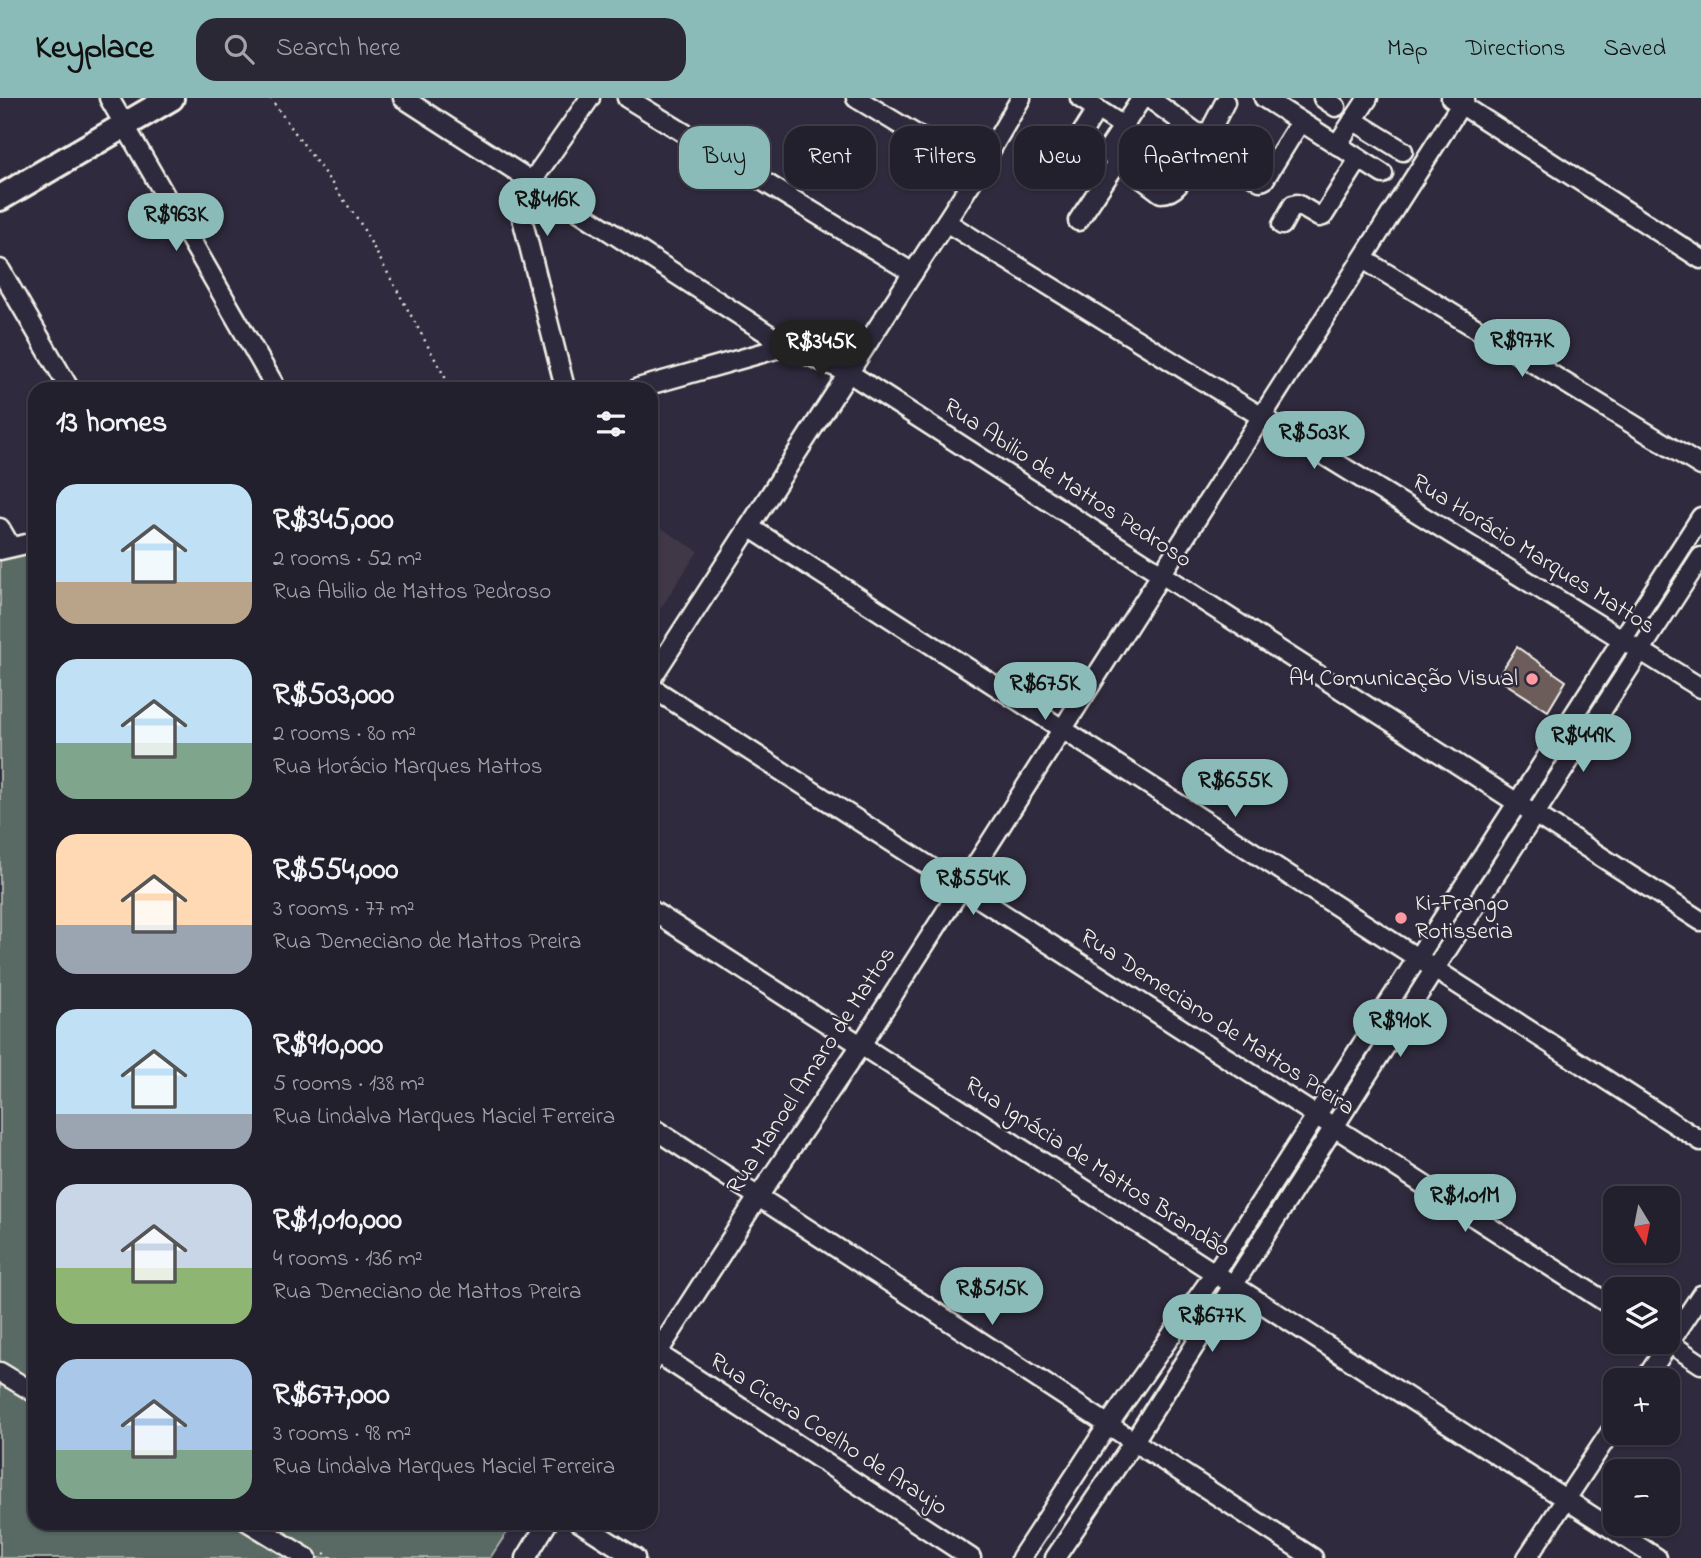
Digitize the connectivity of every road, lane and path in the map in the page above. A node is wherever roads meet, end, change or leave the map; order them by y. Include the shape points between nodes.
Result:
1 (109, 98) edge
2 (171, 98) edge
3 (270, 98) edge
4 (403, 98) edge
5 (590, 98) edge
6 (627, 98) edge
7 (856, 98) edge
8 (1021, 98) edge
9 (1080, 98) edge
10 (1142, 98) edge
11 (1149, 98) edge
12 (1368, 98) edge
13 (1269, 99) edge
14 (1459, 100) edge
15 (1225, 102) dead end
16 (1097, 110) junction
17 (1353, 120) junction
18 (1300, 122) junction
19 (902, 126) edge
20 (1087, 126) edge
21 (1123, 126) joint
22 (124, 132) junction
23 (1119, 132) edge
24 (1000, 134) edge
25 (1337, 145) junction
26 (1403, 151) dead end
27 (1359, 159) junction
28 (1118, 161) joint
29 (1273, 166) edge
30 (1382, 174) dead end
31 (532, 181) junction
32 (967, 189) edge
33 (1157, 189) edge
34 (1176, 189) edge
35 (0, 198) edge
36 (1078, 221) dead end
37 (946, 222) junction
38 (1282, 225) dead end
39 (1363, 259) junction
40 (1701, 259) edge
41 (0, 269) edge
42 (913, 273) junction
43 (787, 346) junction
44 (849, 373) junction
45 (66, 382) edge
46 (272, 382) edge
47 (448, 382) edge
48 (563, 382) edge
49 (658, 382) edge
50 (1262, 416) junction
51 (1701, 466) edge
52 (1701, 517) edge
53 (749, 527) junction
54 (0, 528) edge
55 (28, 544) edge
56 (6, 549) edge
57 (1701, 557) edge
58 (1162, 574) junction
59 (1623, 638) junction
60 (1641, 650) junction
61 (658, 680) edge
62 (1701, 688) edge
63 (658, 690) edge
64 (1060, 735) junction
65 (1517, 802) junction
66 (1535, 814) junction
67 (962, 887) junction
68 (658, 914) edge
69 (1701, 920) edge
70 (1416, 959) junction
71 (1434, 970) junction
72 (865, 1041) junction
73 (1310, 1111) junction
74 (1335, 1128) junction
75 (658, 1133) edge
76 (1701, 1141) edge
77 (758, 1197) junction
78 (1215, 1273) junction
79 (1234, 1285) junction
80 (1701, 1295) edge
81 (1603, 1300) edge
82 (1680, 1326) edge
83 (1680, 1351) edge
84 (658, 1352) edge
85 (658, 1361) edge
86 (1701, 1364) edge
87 (0, 1372) edge
88 (28, 1389) edge
89 (1108, 1425) junction
90 (1134, 1441) junction
91 (1603, 1443) edge
92 (1566, 1499) junction
93 (261, 1530) edge
94 (543, 1530) edge
95 (591, 1530) edge
96 (307, 1558) edge
97 (526, 1558) edge
98 (635, 1558) edge
99 (971, 1558) edge
100 (1021, 1558) edge
101 (1055, 1558) edge
102 (1313, 1558) edge
103 (1527, 1558) edge
104 (1657, 1558) edge

1 - 22 street
2 - 22 street
3 - 47 path via 359,221
4 - 31 street, Rua Abilio de Mattos Pedroso
5 - 31 street
6 - 42 street
7 - 19 street
8 - 24 street
9 - 16 street
10 - 21 street
11 - 15 street via 1205,134 1212,130
12 - 17 street
13 - 18 street
14 - 39 street, Rua Manoel Amaro de Mattos
14 - 40 street
16 - 20 street
16 - 21 street
17 - 25 street
17 - 26 street
18 - 25 street
18 - 29 street
22 - 35 street
22 - 46 street
23 - 28 street via 1108,149
25 - 27 street
27 - 30 street
27 - 38 street via 1322,216 1297,204
28 - 36 street
31 - 43 street, Rua Abilio de Mattos Pedroso
31 - 48 street via 519,206
32 - 37 street
33 - 34 street via 1168,193
37 - 42 street
37 - 50 street, Rua Horácio Marques Mattos
39 - 50 street, Rua Manoel Amaro de Mattos
39 - 51 street
41 - 45 street
42 - 44 street
43 - 44 street, Rua Abilio de Mattos Pedroso
43 - 49 street
44 - 53 street
44 - 58 street, Rua Abilio de Mattos Pedroso
50 - 58 street, Rua Manoel Amaro de Mattos
50 - 59 street, Rua Horácio Marques Mattos
52 - 59 street
53 - 61 street
53 - 64 street
54 - 56 street
55 - 56 street
57 - 60 street
58 - 64 street, Rua Manoel Amaro de Mattos
58 - 65 street, Rua Abilio de Mattos Pedroso
59 - 60 street, Rua Horácio Marques Mattos
59 - 65 street
60 - 62 street, Rua Horácio Marques Mattos
60 - 66 street
63 - 67 street, Rua Demeciano de Mattos Preira
64 - 67 street, Rua Manoel Amaro de Mattos
64 - 70 street
65 - 66 street, Rua Abilio de Mattos Pedroso
65 - 70 street
66 - 69 street, Rua Abilio de Mattos Pedroso
66 - 71 street
67 - 72 street, Rua Manoel Amaro de Mattos
67 - 73 street, Rua Demeciano de Mattos Preira
68 - 72 street, Rua Ignácia de Mattos Brandão
70 - 71 street
70 - 73 street
71 - 74 street
71 - 76 street
72 - 77 street, Rua Manoel Amaro de Mattos
72 - 78 street, Rua Ignácia de Mattos Brandão
73 - 74 street, Rua Demeciano de Mattos Preira
73 - 78 street
74 - 79 street
74 - 81 street, Rua Demeciano de Mattos Preira
75 - 77 street
77 - 84 street, Rua Manoel Amaro de Mattos
77 - 89 street
78 - 79 street, Rua Ignácia de Mattos Brandão
78 - 89 street
79 - 90 street
79 - 92 street, Rua Ignácia de Mattos Brandão
80 - 82 street
83 - 86 street
85 - 99 street, Rua Cicera Coelho de Araujo
87 - 88 street
89 - 90 street
89 - 100 street
90 - 101 street
90 - 102 street
91 - 92 street
92 - 103 street
92 - 104 street, Rua Ignácia de Mattos Brandão
93 - 96 street
94 - 97 street
95 - 98 street

